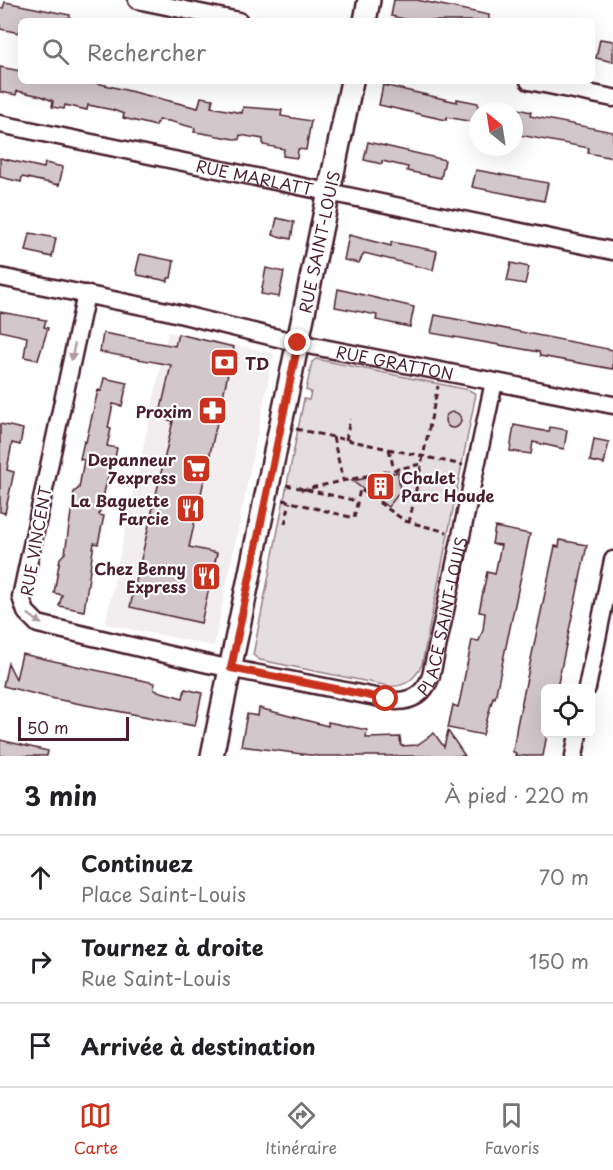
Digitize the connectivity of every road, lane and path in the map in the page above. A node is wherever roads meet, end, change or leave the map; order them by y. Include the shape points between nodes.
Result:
1 (137, 0) edge
2 (369, 0) edge
3 (224, 18) edge
4 (366, 18) edge
5 (351, 84) edge
6 (545, 84) edge
7 (613, 98) edge
8 (0, 124) edge
9 (330, 192) junction
10 (613, 251) edge
11 (0, 277) edge
12 (86, 294) junction
13 (298, 343) junction
14 (441, 371) junction
15 (494, 382) junction
16 (613, 405) edge
17 (350, 419) dead end
18 (280, 426) junction
19 (333, 437) junction
20 (346, 440) junction
21 (389, 449) junction
22 (422, 456) junction
23 (421, 464) junction
24 (476, 467) junction
25 (394, 470) junction
26 (344, 480) junction
27 (268, 489) junction
28 (301, 490) junction
29 (357, 501) junction
30 (290, 502) junction
31 (409, 523) junction
32 (285, 524) dead end
33 (461, 536) junction
34 (613, 560) edge
35 (231, 668) junction
36 (588, 684) edge
37 (577, 738) edge
38 (212, 756) edge
39 (574, 756) edge

1 - 3 street
2 - 4 street
5 - 9 street, RUE SAINT-LOUIS
6 - 7 street
8 - 9 street, RUE MARLATT
9 - 10 street, RUE MARLATT
9 - 13 street, RUE SAINT-LOUIS
11 - 12 street, RUE GRATTON
12 - 13 street, RUE GRATTON
12 -> 35 street, RUE VINCENT via 21,597 26,612 38,624
13 - 14 street, RUE GRATTON
13 - 18 street, RUE SAINT-LOUIS
14 - 15 street, RUE GRATTON
14 - 22 path
15 - 16 street, RUE GRATTON
15 - 24 street, PLACE SAINT-LOUIS
17 - 20 path
18 - 19 path
18 - 27 street, RUE SAINT-LOUIS
19 - 20 path
19 - 26 path
20 - 21 path
21 - 22 path
21 - 25 path
22 - 23 path
22 - 24 path
23 - 25 path
23 - 31 path
24 - 33 street, PLACE SAINT-LOUIS
25 - 26 path
26 - 28 path
27 - 28 path
27 - 30 path
27 - 35 street, RUE SAINT-LOUIS
28 - 29 path
29 - 30 path via 354,519
29 - 31 path via 360,489
30 - 32 path
31 - 33 path
33 - 35 street, PLACE SAINT-LOUIS via 431,676 425,689 415,697 402,701 386,699
34 - 36 street
35 - 38 street, RUE SAINT-LOUIS
37 - 39 street

